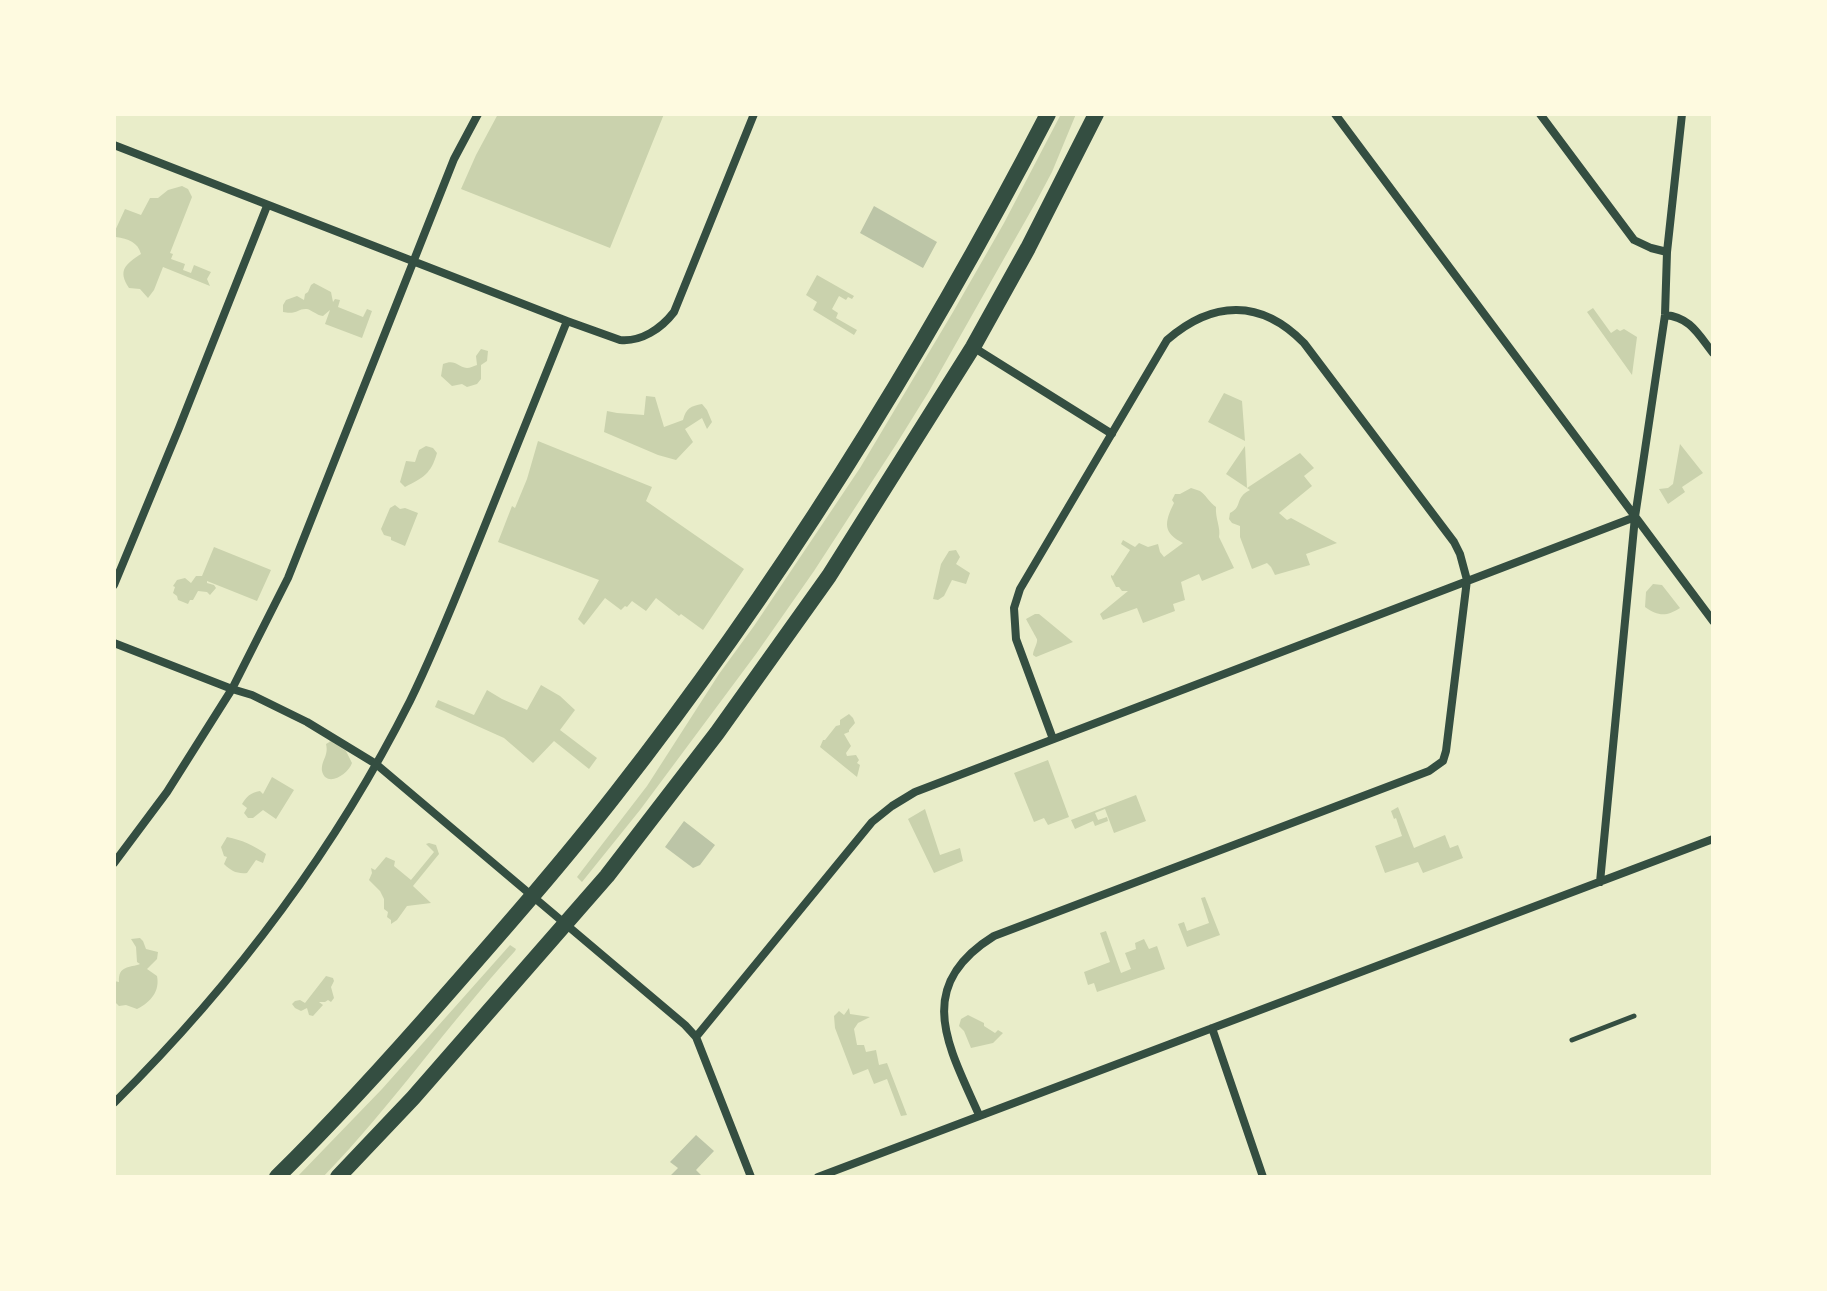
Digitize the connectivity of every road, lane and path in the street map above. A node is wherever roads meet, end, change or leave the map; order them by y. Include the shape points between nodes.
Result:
1 (478, 114) edge
2 (754, 114) edge
3 (1048, 114) edge
4 (1096, 114) edge
5 (1335, 114) edge
6 (1540, 114) edge
7 (1682, 114) edge
8 (114, 145) edge
9 (267, 206) junction
10 (1667, 252) junction
11 (415, 262) junction
12 (1665, 315) junction
13 (567, 321) junction
14 (973, 347) junction
15 (1713, 353) edge
16 (1112, 434) junction
17 (1635, 517) junction
18 (1467, 580) junction
19 (114, 585) edge
20 (1713, 621) edge
21 (114, 643) edge
22 (232, 689) junction
23 (1053, 739) junction
24 (376, 764) junction
25 (1713, 839) edge
26 (114, 863) edge
27 (1600, 882) junction
28 (532, 897) junction
29 (565, 924) junction
30 (1634, 1016) dead end
31 (1212, 1028) junction
32 (696, 1037) junction
33 (1572, 1040) dead end
34 (114, 1103) edge
35 (979, 1115) junction
36 (277, 1177) edge
37 (338, 1177) edge
38 (751, 1177) edge
39 (818, 1177) edge
40 (1263, 1177) edge

1 - 11 street via 454,159
2 - 13 street via 669,318 648,334 627,340
3 - 28 main road via 971,257 840,475 693,691
4 - 14 main road
5 - 17 street
6 - 10 street via 1634,240
7 - 10 street
8 - 9 street
9 - 11 street
9 - 19 street
10 - 12 street
11 - 13 street
11 - 22 street via 293,567
12 - 15 street via 1686,321
12 - 17 street
13 - 24 street via 427,666
14 - 16 street
14 - 29 main road via 829,576 717,733
16 - 18 street via 1167,340 1182,328 1215,312 1239,309 1270,317 1304,343 1454,542
16 - 23 street via 1020,589 1014,608 1016,639
17 - 18 street
17 - 20 street
17 - 27 street
18 - 23 street
18 - 35 street via 1446,751 1437,767 994,936 961,963 943,1016 952,1054
21 - 22 street
22 - 24 street via 307,722
22 - 26 street via 167,792
23 - 32 street via 915,792 872,822
24 - 28 street
24 - 34 street via 264,933 205,1006
25 - 27 street
27 - 31 street
28 - 29 street
28 - 36 main road
29 - 32 street
29 - 37 main road
30 - 33 lane
31 - 35 street
31 - 40 street
32 - 38 street
35 - 39 street

